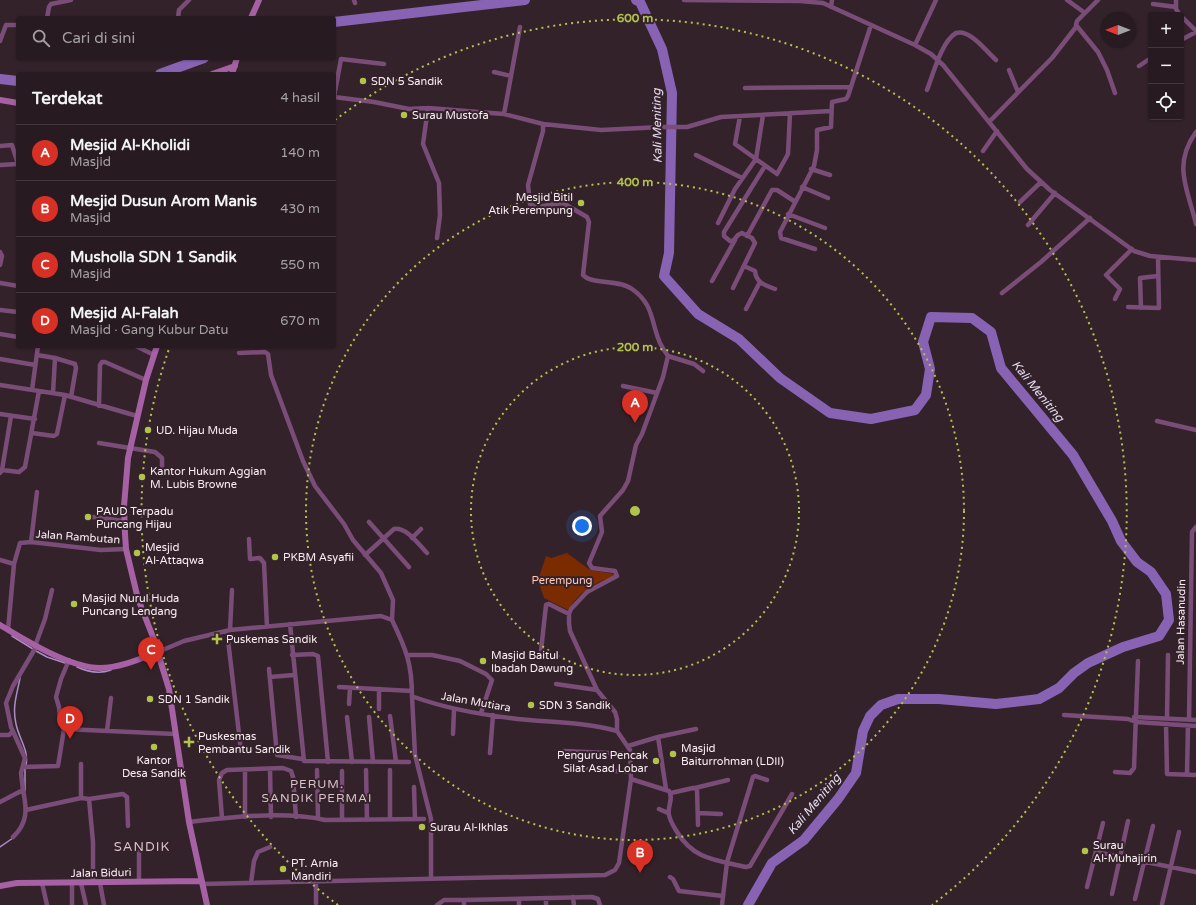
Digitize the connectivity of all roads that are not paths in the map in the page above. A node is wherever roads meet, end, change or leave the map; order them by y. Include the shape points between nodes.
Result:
1 (71, 0) edge
2 (189, 0) edge
3 (259, 0) edge
4 (684, 0) edge
5 (832, 0) edge
6 (936, 0) edge
7 (1067, 0) edge
8 (1098, 0) edge
9 (1176, 0) edge
10 (1152, 4) dead end
11 (831, 7) junction
12 (1176, 7) junction
13 (1179, 12) edge
14 (1085, 13) junction
15 (47, 16) edge
16 (178, 16) edge
17 (252, 16) edge
18 (1184, 18) edge
19 (16, 25) edge
20 (871, 25) junction
21 (520, 27) dead end
22 (1076, 27) junction
23 (1196, 31) edge
24 (1184, 38) edge
25 (0, 41) edge
26 (915, 45) junction
27 (236, 60) edge
28 (938, 60) junction
29 (996, 60) dead end
30 (1148, 60) edge
31 (384, 64) dead end
32 (235, 66) junction
33 (1139, 66) dead end
34 (1009, 70) dead end
35 (218, 72) edge
36 (233, 72) edge
37 (494, 72) dead end
38 (511, 76) junction
39 (336, 86) edge
40 (851, 87) junction
41 (745, 88) dead end
42 (928, 90) dead end
43 (1018, 92) junction
44 (1115, 93) dead end
45 (336, 97) edge
46 (0, 100) edge
47 (16, 103) edge
48 (428, 108) junction
49 (831, 111) junction
50 (790, 113) junction
51 (504, 114) junction
52 (763, 115) junction
53 (740, 116) junction
54 (990, 121) junction
55 (542, 124) junction
56 (997, 130) junction
57 (1196, 132) edge
58 (0, 146) edge
59 (983, 151) dead end
60 (696, 155) dead end
61 (16, 158) edge
62 (756, 159) junction
63 (16, 164) edge
64 (0, 165) edge
65 (765, 166) junction
66 (811, 169) junction
67 (830, 175) dead end
68 (742, 178) junction
69 (1041, 182) junction
70 (802, 187) junction
71 (1055, 193) junction
72 (828, 198) dead end
73 (794, 201) junction
74 (1020, 202) dead end
75 (788, 214) junction
76 (1090, 218) junction
77 (718, 223) dead end
78 (1196, 224) edge
79 (1028, 225) dead end
80 (825, 228) dead end
81 (747, 236) junction
82 (436, 238) dead end
83 (735, 240) junction
84 (815, 250) dead end
85 (1132, 250) junction
86 (0, 252) edge
87 (1158, 257) junction
88 (1196, 260) edge
89 (0, 265) edge
90 (744, 266) junction
91 (1158, 276) junction
92 (712, 281) dead end
93 (760, 282) junction
94 (0, 284) edge
95 (16, 286) edge
96 (732, 288) dead end
97 (775, 289) dead end
98 (1002, 293) dead end
99 (1115, 299) dead end
100 (1128, 307) dead end
101 (1141, 308) junction
102 (746, 309) dead end
103 (0, 310) edge
104 (16, 312) edge
105 (0, 334) edge
106 (16, 337) edge
107 (38, 348) edge
108 (140, 348) edge
109 (156, 348) edge
110 (239, 353) dead end
111 (37, 355) junction
112 (154, 355) junction
113 (668, 356) junction
114 (55, 358) junction
115 (0, 359) edge
116 (35, 365) junction
117 (703, 370) dead end
118 (146, 380) junction
119 (0, 385) edge
120 (623, 386) dead end
121 (32, 390) junction
122 (39, 391) junction
123 (53, 393) junction
124 (657, 393) junction
125 (65, 395) junction
126 (71, 397) junction
127 (99, 406) junction
128 (0, 414) edge
129 (12, 416) junction
130 (137, 416) junction
131 (35, 419) junction
132 (1157, 421) dead end
133 (1196, 430) edge
134 (32, 433) junction
135 (99, 443) dead end
136 (130, 447) junction
137 (162, 466) dead end
138 (1, 471) edge
139 (38, 492) dead end
140 (93, 517) dead end
141 (124, 521) junction
142 (369, 522) dead end
143 (1196, 527) edge
144 (421, 529) dead end
145 (412, 538) junction
146 (249, 539) dead end
147 (383, 539) junction
148 (31, 542) junction
149 (126, 549) junction
150 (427, 553) dead end
151 (365, 555) junction
152 (0, 560) edge
153 (14, 564) junction
154 (409, 567) dead end
155 (52, 590) dead end
156 (232, 590) dead end
157 (569, 614) junction
158 (392, 620) junction
159 (290, 624) junction
160 (0, 625) edge
161 (267, 627) junction
162 (8, 630) junction
163 (229, 631) junction
164 (35, 648) junction
165 (541, 651) dead end
166 (158, 652) junction
167 (292, 655) junction
168 (1168, 655) dead end
169 (408, 656) junction
170 (1138, 661) dead end
171 (68, 663) junction
172 (269, 669) dead end
173 (294, 676) junction
174 (270, 677) junction
175 (556, 684) dead end
176 (339, 687) dead end
177 (350, 688) junction
178 (379, 689) junction
179 (597, 690) junction
180 (412, 694) junction
181 (111, 698) dead end
182 (349, 704) dead end
183 (379, 709) dead end
184 (454, 710) junction
185 (481, 713) junction
186 (493, 715) junction
187 (1064, 715) dead end
188 (390, 716) dead end
189 (1136, 716) junction
190 (347, 717) dead end
191 (369, 717) dead end
192 (1167, 718) junction
193 (1128, 719) junction
194 (1189, 720) junction
195 (1196, 720) edge
196 (1136, 722) junction
197 (1166, 724) junction
198 (1188, 726) junction
199 (1196, 726) edge
200 (64, 729) junction
201 (696, 729) dead end
202 (107, 731) junction
203 (617, 731) junction
204 (13, 732) junction
205 (175, 734) junction
206 (452, 734) dead end
207 (0, 735) edge
208 (658, 737) junction
209 (628, 746) junction
210 (241, 751) dead end
211 (563, 751) dead end
212 (490, 753) dead end
213 (630, 754) junction
214 (302, 759) junction
215 (328, 762) junction
216 (352, 762) junction
217 (373, 762) junction
218 (396, 762) junction
219 (409, 762) dead end
220 (81, 764) dead end
221 (25, 767) junction
222 (270, 769) junction
223 (584, 769) dead end
224 (245, 770) junction
225 (317, 770) dead end
226 (366, 770) dead end
227 (390, 770) dead end
228 (342, 771) dead end
229 (631, 772) junction
230 (1115, 772) dead end
231 (1186, 774) junction
232 (1196, 775) edge
233 (631, 779) junction
234 (728, 780) dead end
235 (767, 780) dead end
236 (414, 787) dead end
237 (695, 788) junction
238 (666, 789) junction
239 (23, 790) junction
240 (671, 793) junction
241 (792, 794) dead end
242 (80, 798) junction
243 (89, 799) junction
244 (0, 802) edge
245 (659, 809) dead end
246 (27, 810) junction
247 (668, 813) junction
248 (698, 813) junction
249 (720, 814) dead end
250 (245, 817) junction
251 (271, 817) junction
252 (296, 817) junction
253 (222, 818) junction
254 (318, 818) junction
255 (415, 819) junction
256 (424, 819) dead end
257 (342, 820) junction
258 (367, 820) junction
259 (390, 820) junction
260 (188, 822) junction
261 (1128, 822) dead end
262 (1103, 823) dead end
263 (698, 825) dead end
264 (128, 826) dead end
265 (1153, 826) dead end
266 (1179, 832) dead end
267 (13, 837) dead end
268 (270, 847) dead end
269 (139, 851) dead end
270 (1096, 852) junction
271 (1121, 857) junction
272 (727, 862) junction
273 (1145, 862) junction
274 (1170, 867) junction
275 (1196, 872) edge
276 (670, 878) dead end
277 (431, 880) junction
278 (139, 882) junction
279 (316, 882) junction
280 (42, 883) junction
281 (72, 883) junction
282 (81, 883) junction
283 (93, 883) junction
284 (100, 883) junction
285 (202, 883) junction
286 (251, 883) junction
287 (0, 886) edge
288 (1087, 887) dead end
289 (1112, 894) dead end
290 (723, 896) junction
291 (573, 897) junction
292 (546, 898) junction
293 (519, 899) junction
294 (1135, 899) dead end
295 (490, 902) edge
296 (316, 903) dead end
297 (464, 903) edge
298 (1162, 904) dead end
299 (47, 905) edge
300 (72, 905) edge
301 (86, 905) edge
302 (104, 905) edge
303 (207, 905) edge
304 (437, 905) edge
305 (519, 905) edge
306 (546, 905) edge
307 (574, 905) edge
308 (600, 905) edge
309 (722, 905) edge

1 - 15 street via 51,4
2 - 16 street via 179,10
3 - 17 main road
4 - 11 street via 800,1 823,3
5 - 11 street
6 - 26 street
7 - 14 street
8 - 14 street
9 - 12 street
10 - 12 street
11 - 20 street
12 - 13 street
14 - 22 street via 1076,22
18 - 23 street
19 - 25 street via 6,25
20 - 26 street
20 - 40 street
21 - 38 street
22 - 43 street via 1052,58
22 - 44 street via 1098,52
23 - 24 street
26 - 28 street
27 - 32 main road
28 - 29 street via 953,34 959,32 970,36
28 - 42 street
28 - 54 street
30 - 33 street
31 - 39 street via 341,59
32 - 35 main road
32 - 36 main road
34 - 43 street
37 - 38 street
38 - 51 street
40 - 41 street
40 - 49 street via 848,98 832,102
43 - 54 street
45 - 48 street via 400,108
46 - 47 main road
48 - 51 street
48 - 82 street via 422,144 438,183 440,215
49 - 50 street
49 - 66 street via 831,127 817,130 817,150
50 - 52 street
50 - 65 street via 788,154 780,172 776,174
51 - 55 street
52 - 53 street
52 - 62 street
53 - 55 street via 721,117 687,127 601,130
53 - 62 street via 735,144
54 - 56 street
55 - 113 street via 528,185 530,204 536,207 563,203 587,216 589,222 583,275 590,279 620,283 637,292 652,314 660,342
56 - 59 street
56 - 69 street via 1027,169
57 - 78 street via 1186,153 1183,172 1184,185
58 - 61 street via 12,145
60 - 68 street
62 - 65 street
62 - 68 street
63 - 64 street
65 - 83 street via 724,232 724,236 730,241
66 - 67 street
66 - 70 street
68 - 77 street
69 - 71 street
69 - 74 street
70 - 72 street
70 - 73 street
71 - 76 street
71 - 79 street
73 - 75 street
73 - 81 street via 777,190 772,190
75 - 80 street
75 - 84 street via 780,232 781,238
76 - 85 street
76 - 98 street
81 - 83 street via 740,234
81 - 90 street via 755,243
83 - 92 street
85 - 87 street
85 - 99 street via 1106,275 1120,289
86 - 89 street
87 - 88 street
87 - 91 street
90 - 93 street via 754,271
90 - 96 street
91 - 101 street via 1140,278
91 - 101 street via 1159,308
93 - 97 street
93 - 102 street
94 - 95 street
100 - 101 street
103 - 104 street
105 - 106 street
107 - 111 street
108 - 112 street
109 - 112 main road
110 - 151 street via 268,354 271,375 281,404 315,486
111 - 114 street
111 - 116 street
112 - 118 main road
113 - 117 street via 694,364
113 - 124 street via 666,370
114 - 123 street
114 - 126 street via 76,366
115 - 116 street
116 - 121 street
118 - 127 street via 102,362
118 - 130 main road
119 - 121 street
120 - 124 street
121 - 122 street
122 - 123 street
122 - 131 street
123 - 125 street
124 - 157 street via 636,444 628,481 600,516 602,532 589,562 591,568 615,571 617,576 587,592 572,607
125 - 126 street
125 - 134 street via 57,434 54,436
126 - 127 street
127 - 130 street
128 - 129 street
129 - 131 street
129 - 138 street
130 - 136 main road
131 - 134 street
132 - 133 street
134 - 138 street via 24,469 19,472
135 - 136 street
136 - 137 street via 158,454 162,458
136 - 141 main road
139 - 148 street
140 - 141 street, Jalan Rambutan
141 - 149 main road
142 - 147 street
143 - 194 street, Jalan Hasanudin via 1192,532
144 - 145 street
145 - 147 street via 405,530 398,528
145 - 150 street
146 - 161 street via 250,559 260,558 264,563
147 - 151 street
147 - 154 street
148 - 149 street, Jalan Rambutan via 101,550
148 - 153 street, Jalan Rambutan via 19,544
149 - 166 main road via 138,599
151 - 158 street via 381,573 390,590 393,604
152 - 153 street
153 - 162 street, Jalan Rambutan
155 - 164 street
156 - 163 street
157 - 165 street via 549,604 546,605
157 - 179 street via 570,631
158 - 159 street via 375,616
158 - 169 street
159 - 161 street
159 - 167 street
160 - 162 main road
161 - 163 street
162 - 164 main road
163 - 166 street via 184,641
163 - 210 street
164 - 171 main road
164 - 204 street via 6,702
166 - 171 main road via 129,663 101,668
166 - 205 main road via 168,689
167 - 173 street
167 - 215 street via 318,656
168 - 192 street
169 - 180 street
169 - 185 street via 432,655 460,661 488,676 492,680
170 - 189 street
171 - 200 street via 56,699
172 - 174 street
173 - 174 street
173 - 214 street
174 - 214 street via 277,755
175 - 179 street
176 - 177 street, Jalan Mutiara
177 - 178 street, Jalan Mutiara
177 - 182 street
178 - 180 street, Jalan Mutiara
178 - 183 street
179 - 203 street via 615,712
180 - 184 street, Jalan Mutiara
180 - 277 street via 415,755 431,819
181 - 202 street
184 - 185 street, Jalan Mutiara
184 - 206 street
185 - 186 street, Jalan Mutiara
186 - 203 street, Jalan Mutiara via 578,723
186 - 212 street
187 - 193 street
188 - 218 street
189 - 192 street
189 - 193 street
189 - 196 street
190 - 216 street
191 - 217 street
192 - 194 street
193 - 196 street
194 - 195 street
196 - 197 street
196 - 230 street via 1133,770 1130,773
197 - 198 street
197 - 231 street via 1166,772
198 - 199 street
198 - 231 street
200 - 202 street
200 - 221 street via 58,766
201 - 208 street
202 - 205 street
203 - 209 street
204 - 207 street via 9,735
204 - 221 street via 24,753
205 - 260 main road
208 - 209 street
208 - 238 street
209 - 213 street
211 - 213 street
213 - 229 street
214 - 215 street via 307,762
215 - 216 street
216 - 217 street
217 - 218 street
218 - 219 street
220 - 242 street
221 - 239 street via 21,773
222 - 224 street
222 - 251 street
222 - 252 street via 287,769 293,775
223 - 229 street
224 - 250 street
224 - 253 street via 224,771 219,777
225 - 254 street
226 - 258 street
227 - 259 street
228 - 257 street
229 - 233 street
231 - 232 street
233 - 238 street
233 - 277 street via 619,863 610,873
234 - 237 street
235 - 272 street via 752,777
236 - 255 street
237 - 240 street
237 - 248 street via 698,792
238 - 240 street
239 - 244 street
239 - 246 street
240 - 247 street
241 - 272 street via 750,866
242 - 243 street
242 - 246 street
243 - 264 street via 125,794
243 - 283 street
245 - 247 street
246 - 267 street via 24,823
247 - 272 street via 690,848 702,856
248 - 249 street
248 - 263 street
250 - 251 street
250 - 253 street
251 - 252 street
252 - 254 street
253 - 260 street
254 - 257 street
255 - 256 street
255 - 259 street
257 - 258 street
258 - 259 street
260 - 285 main road
261 - 271 street
262 - 270 street
265 - 273 street
266 - 274 street
268 - 286 street via 258,852
269 - 278 street
270 - 271 street
270 - 288 street
271 - 273 street
271 - 289 street
272 - 290 street
273 - 274 street
273 - 294 street
274 - 275 street
274 - 298 street
276 - 290 street via 679,891
277 - 279 street
278 - 284 main road, Jalan Biduri
278 - 285 main road, Jalan Biduri
279 - 286 street
279 - 296 street
280 - 281 main road, Jalan Biduri
280 - 287 main road, Jalan Biduri
280 - 299 street
281 - 282 main road, Jalan Biduri
281 - 300 street
282 - 283 main road, Jalan Biduri
282 - 301 street
283 - 284 main road, Jalan Biduri
284 - 302 street
285 - 286 street
285 - 303 main road
290 - 309 street
291 - 292 street
291 - 307 street
291 - 308 street via 595,897
292 - 293 street
292 - 306 street
293 - 295 street
293 - 305 street
295 - 297 street
297 - 304 street via 444,900

